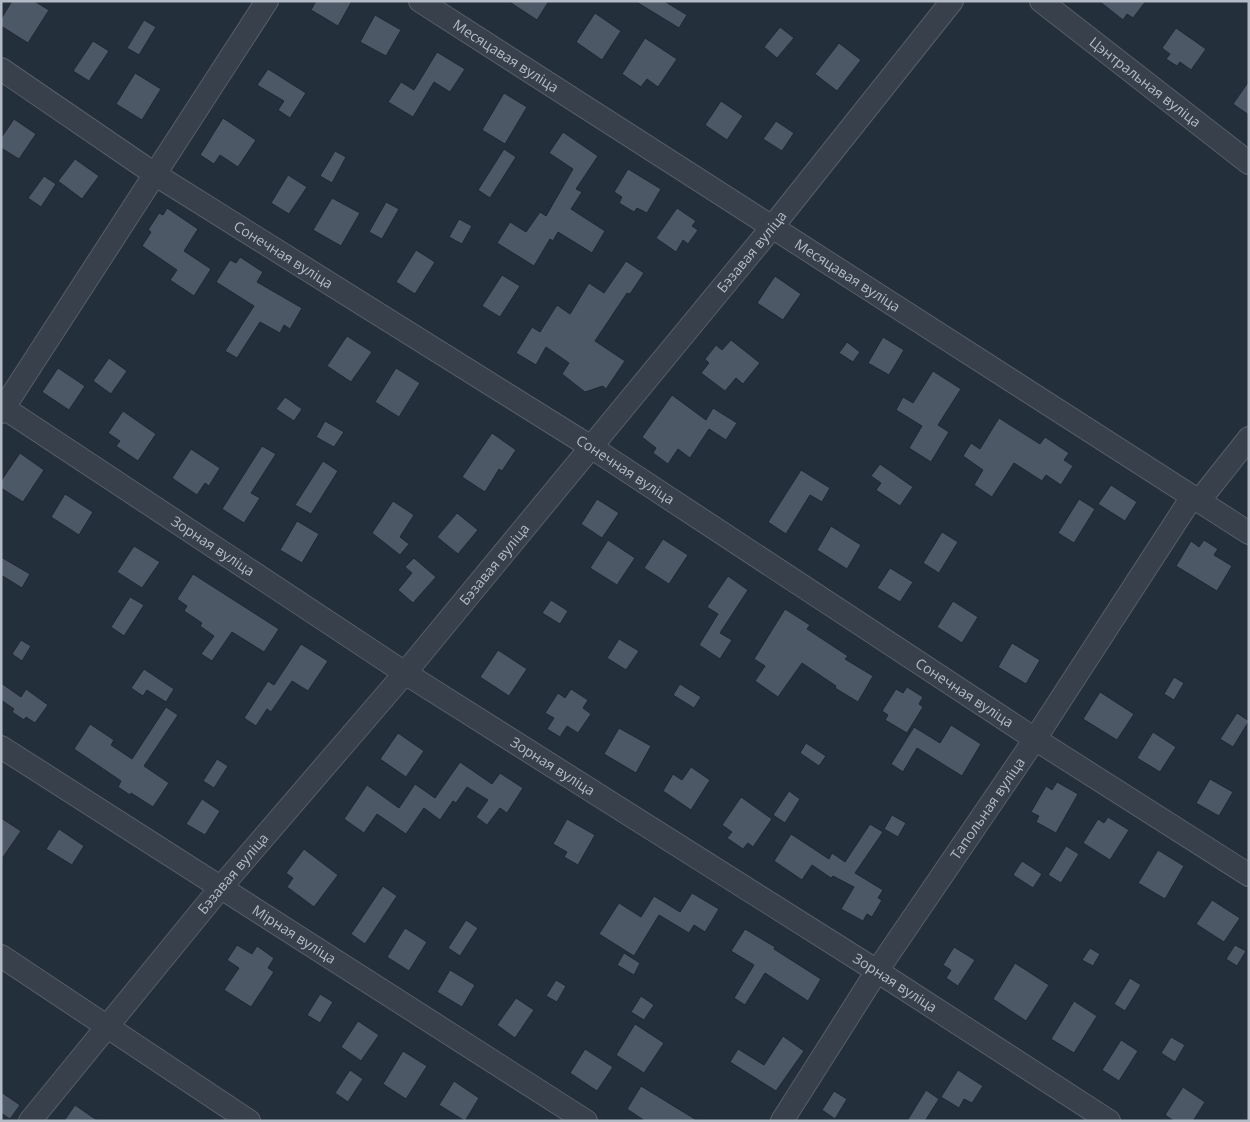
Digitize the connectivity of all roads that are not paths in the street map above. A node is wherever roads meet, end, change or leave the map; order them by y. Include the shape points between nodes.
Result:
1 (267, 1) edge
2 (420, 1) edge
3 (952, 1) edge
4 (1041, 1) edge
5 (1, 69) edge
6 (1249, 164) edge
7 (156, 175) junction
8 (773, 226) junction
9 (2, 408) edge
10 (1249, 438) edge
11 (591, 447) junction
12 (1195, 499) junction
13 (1249, 533) edge
14 (405, 674) junction
15 (1035, 739) junction
16 (1, 746) edge
17 (1249, 875) edge
18 (221, 887) junction
19 (1, 956) edge
20 (877, 971) junction
21 (108, 1025) junction
22 (30, 1121) edge
23 (249, 1121) edge
24 (586, 1121) edge
25 (782, 1121) edge
26 (1109, 1121) edge

1 - 7 street
2 - 8 street, Месяцавая вуліца
3 - 8 street, Бэзавая вуліца
4 - 6 street, Цэнтральная вуліца
5 - 7 street, Сонечная вуліца
7 - 9 street
7 - 11 street, Сонечная вуліца
8 - 11 street, Бэзавая вуліца
8 - 12 street, Месяцавая вуліца
9 - 14 street, Зорная вуліца
10 - 12 street, Тапольная вуліца
11 - 14 street, Бэзавая вуліца
11 - 15 street, Сонечная вуліца
12 - 13 street, Месяцавая вуліца
12 - 15 street, Тапольная вуліца
14 - 18 street, Бэзавая вуліца
14 - 20 street, Зорная вуліца
15 - 17 street, Сонечная вуліца
15 - 20 street, Тапольная вуліца
16 - 18 street, Мірная вуліца
18 - 21 street, Бэзавая вуліца
18 - 24 street, Мірная вуліца
19 - 21 street
20 - 25 street, Тапольная вуліца
20 - 26 street, Зорная вуліца
21 - 22 street, Бэзавая вуліца
21 - 23 street

